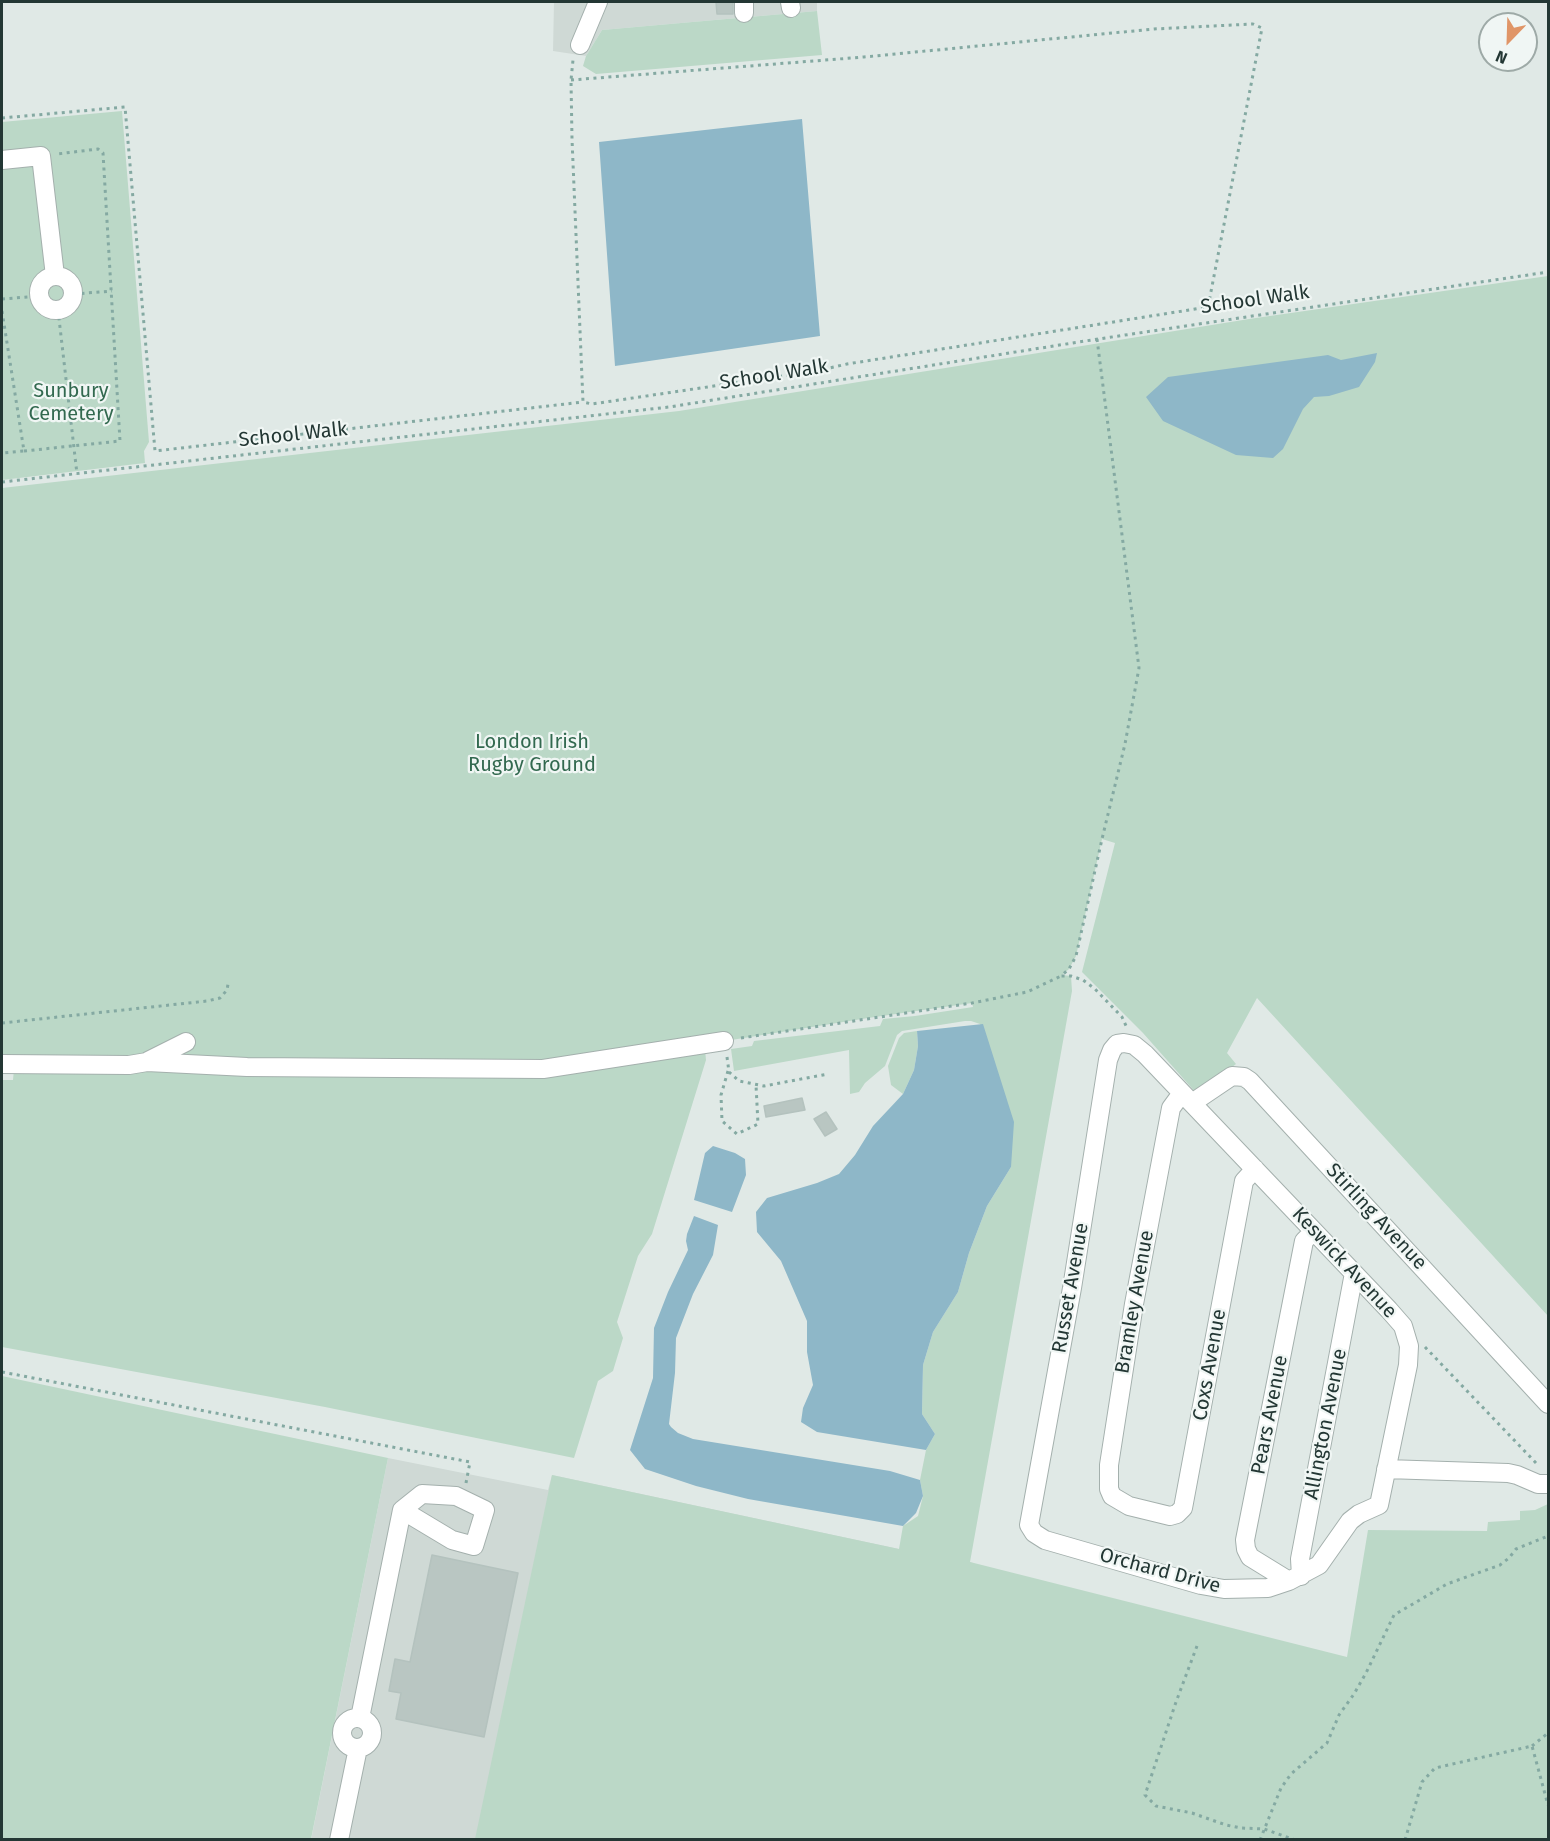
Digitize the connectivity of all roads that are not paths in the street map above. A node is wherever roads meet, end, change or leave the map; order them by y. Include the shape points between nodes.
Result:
1 (598, 2) edge
2 (580, 45) road end
3 (2, 160) edge
4 (55, 276) junction
5 (1123, 1038) joint
6 (724, 1041) road end
7 (186, 1042) dead end
8 (147, 1062) junction
9 (2, 1064) edge
10 (1187, 1098) junction
11 (1255, 1169) junction
12 (1314, 1231) junction
13 (1354, 1273) junction
14 (1548, 1404) edge
15 (1386, 1469) junction
16 (1544, 1476) edge
17 (1129, 1506) joint
18 (402, 1510) junction
19 (1034, 1533) joint
20 (1295, 1579) junction
21 (339, 1839) edge

1 - 2 lane
3 - 4 lane via 41,156
4 - 4 lane via 70,284 74,294 72,301 58,310 49,309 39,296 41,285
5 - 10 lane, Keswick Avenue via 1124,1043 1145,1054
5 - 19 lane, Russet Avenue via 1108,1060 1072,1288 1030,1514 1029,1525
6 - 8 lane via 543,1069 247,1067
7 - 8 lane
8 - 9 lane
10 - 11 lane, Keswick Avenue
10 - 14 lane, Stirling Avenue via 1232,1076 1250,1081
10 - 17 lane, Bramley Avenue via 1171,1108 1168,1119 1109,1465 1112,1496
11 - 12 lane, Keswick Avenue
11 - 17 lane, Coxs Avenue via 1244,1181 1183,1508 1170,1516
12 - 13 lane, Keswick Avenue
12 - 20 lane, Pears Avenue via 1304,1240 1245,1540 1250,1557
13 - 15 lane, Keswick Avenue via 1403,1326 1409,1346
13 - 20 lane, Allington Avenue
15 - 16 lane via 1508,1473 1538,1484
15 - 20 lane, Keswick Avenue via 1379,1505 1350,1521 1319,1565
18 - 18 lane via 422,1494 456,1496 484,1510 474,1546 452,1540
18 - 21 lane via 360,1718 371,1726 372,1736 358,1748
19 - 20 lane, Orchard Drive via 1045,1540 1224,1589 1268,1588

